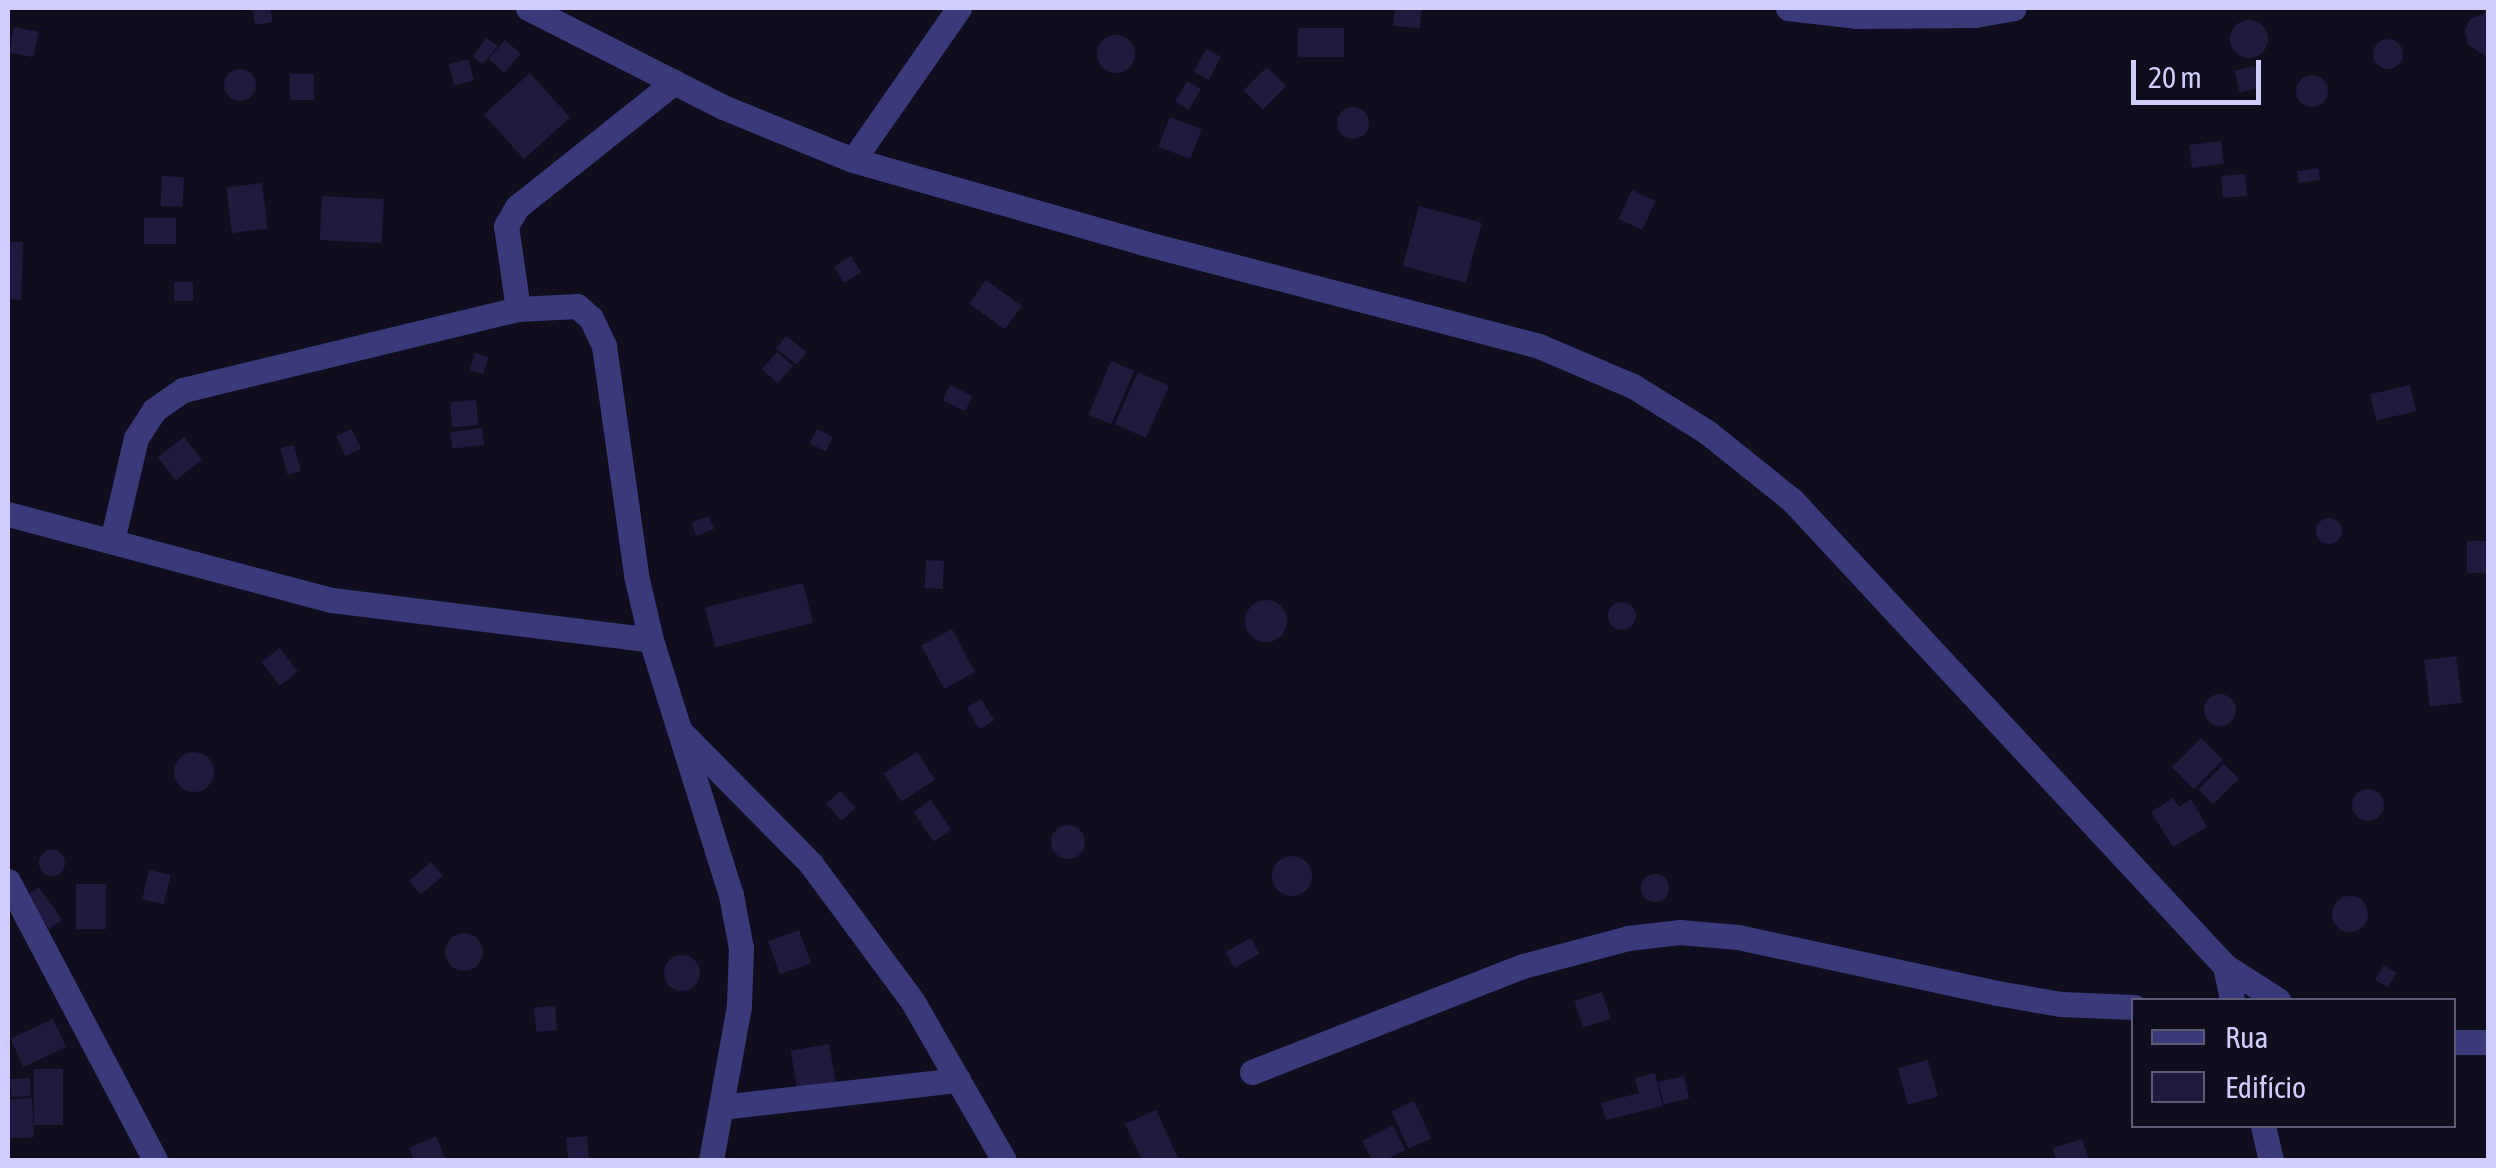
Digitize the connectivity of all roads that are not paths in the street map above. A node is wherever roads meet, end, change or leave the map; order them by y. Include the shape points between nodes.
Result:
1 (528, 8) edge
2 (958, 8) edge
3 (1788, 8) edge
4 (2013, 8) edge
5 (674, 82) junction
6 (853, 160) junction
7 (518, 309) junction
8 (8, 514) edge
9 (112, 542) junction
10 (651, 640) junction
11 (679, 729) junction
12 (8, 882) edge
13 (2224, 966) junction
14 (2232, 998) edge
15 (2275, 998) edge
16 (2131, 1007) edge
17 (2456, 1042) edge
18 (2488, 1042) edge
19 (1252, 1072) dead end
20 (958, 1080) junction
21 (721, 1108) junction
22 (2263, 1128) edge
23 (156, 1160) edge
24 (711, 1160) edge
25 (1004, 1160) edge
26 (2271, 1160) edge

1 - 5 street
2 - 6 street
3 - 4 street via 1876,16
5 - 6 street
5 - 7 street via 517,207 506,226
6 - 13 street via 1539,346 1632,386 1707,432 1792,500
7 - 9 street via 183,390 154,410 136,438
7 - 10 street via 577,306 604,346
8 - 9 street
9 - 10 street via 332,600
10 - 11 street
11 - 20 street via 812,864 913,1002
11 - 21 street via 742,948
12 - 23 street
13 - 14 street
13 - 15 street
16 - 19 street via 1996,994 1738,937 1679,932 1523,966
17 - 18 street
20 - 21 street
20 - 25 street
21 - 24 street
22 - 26 street

